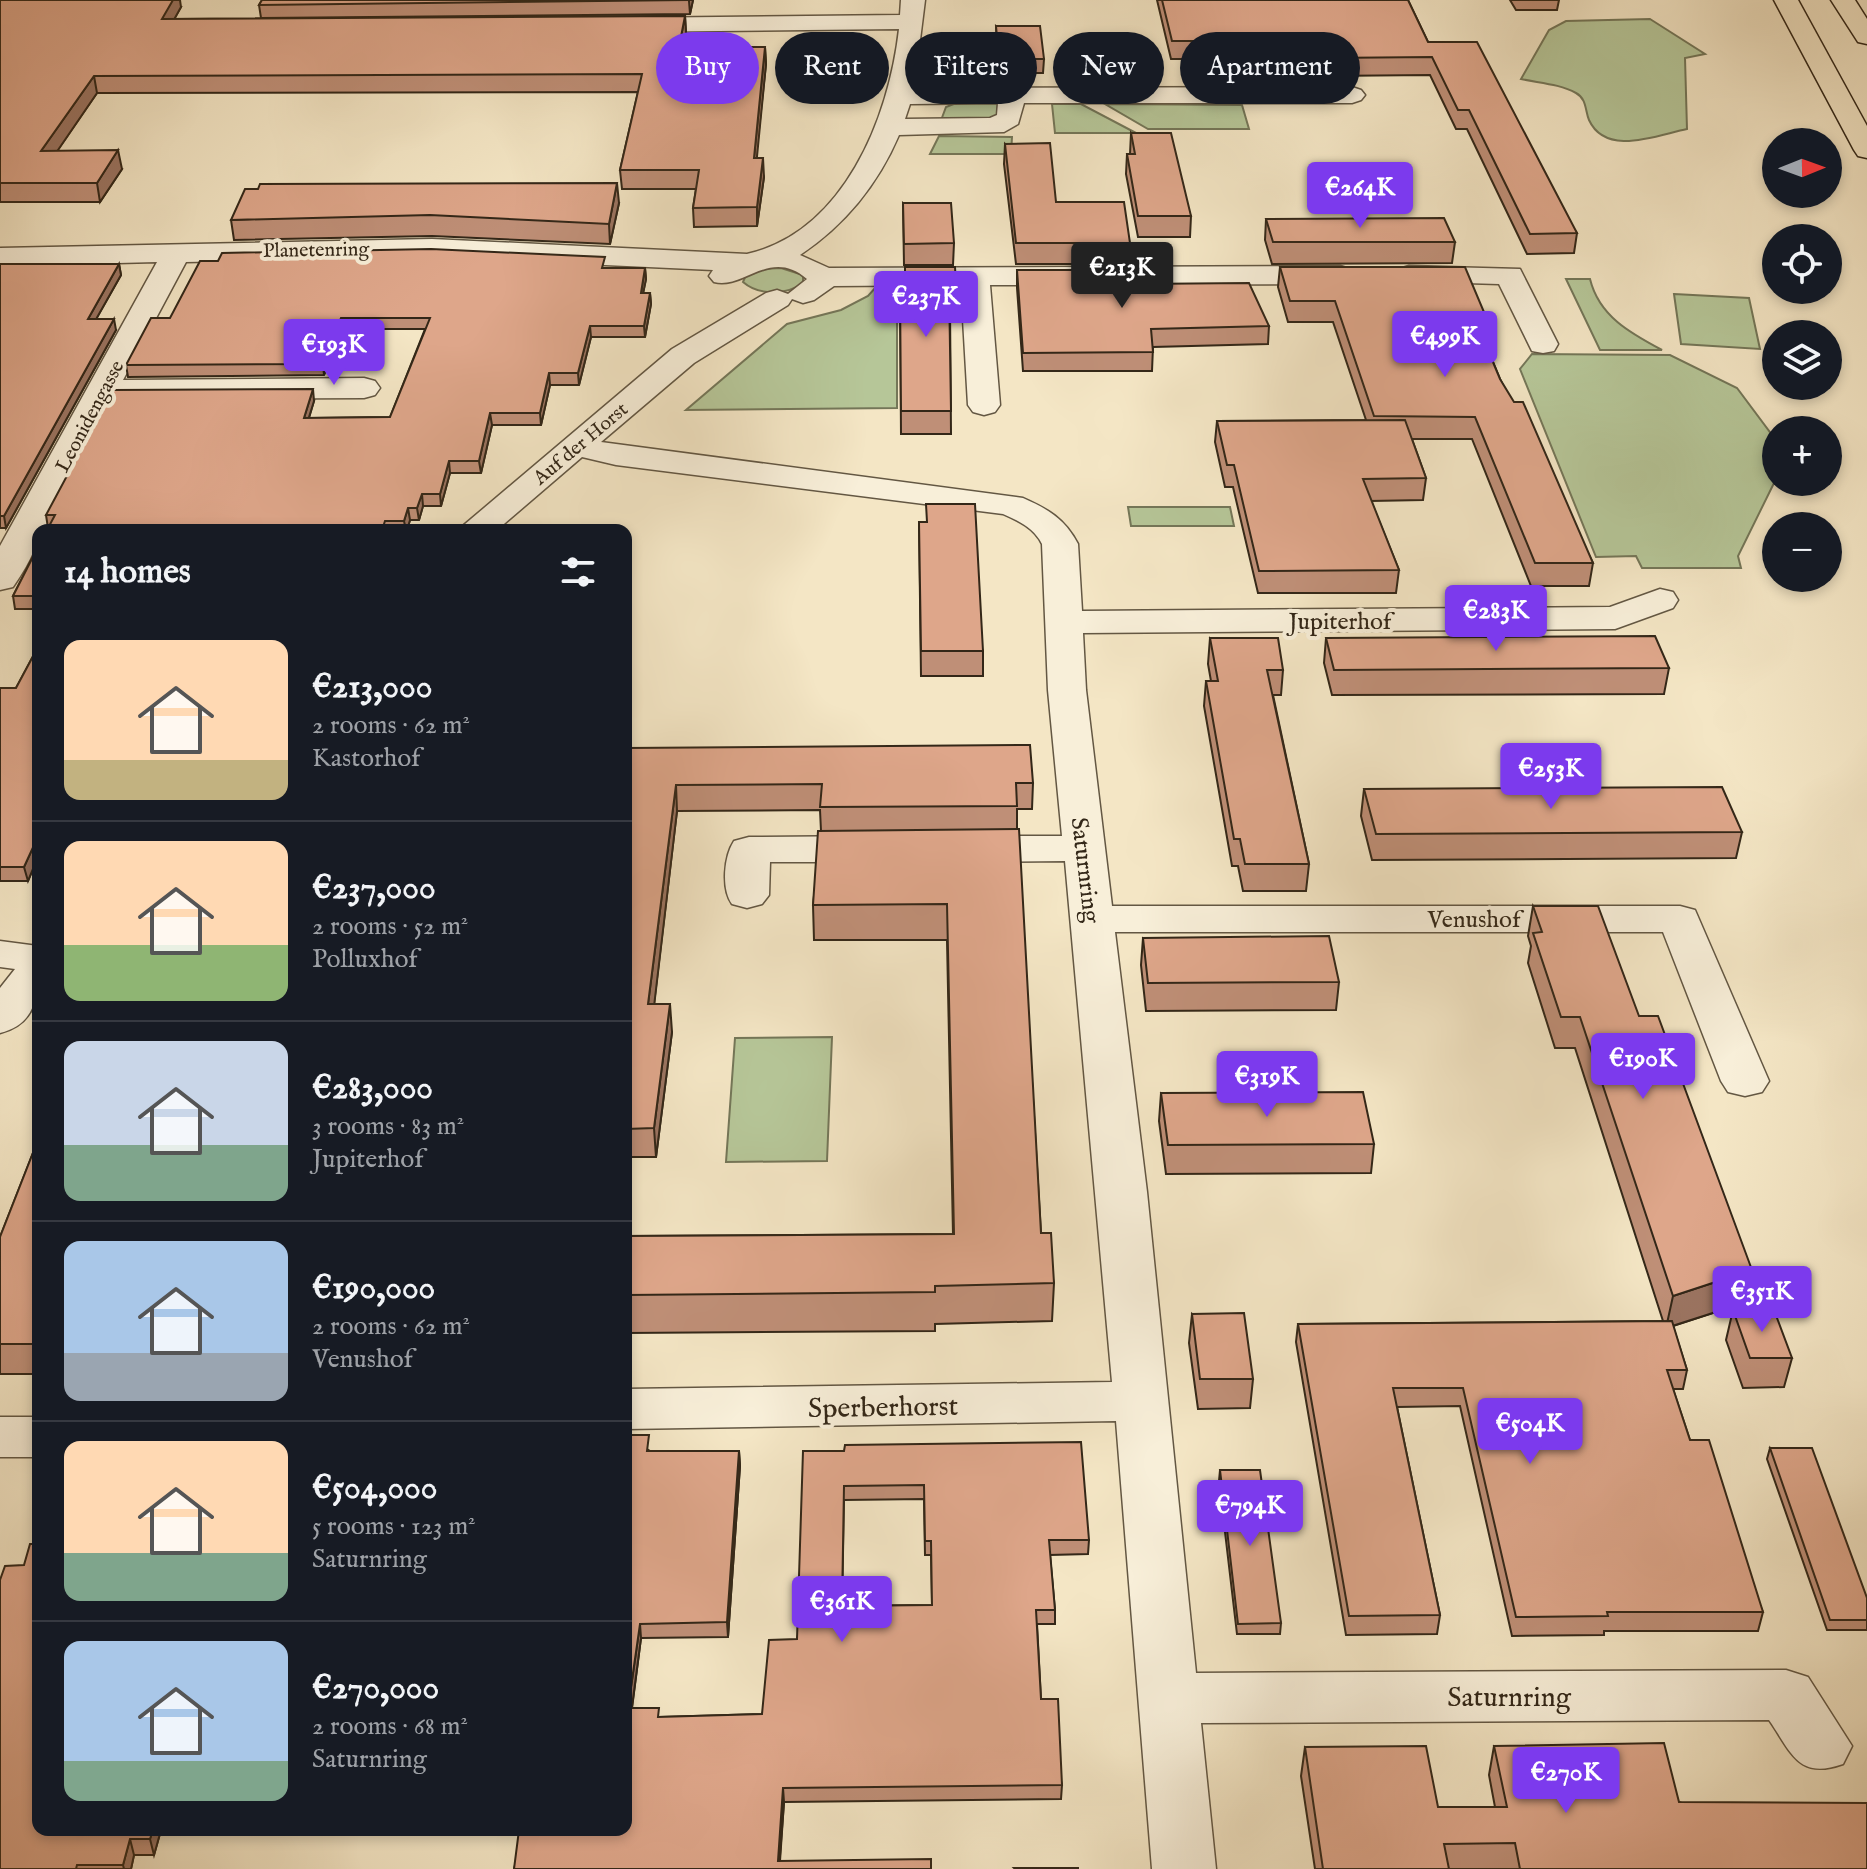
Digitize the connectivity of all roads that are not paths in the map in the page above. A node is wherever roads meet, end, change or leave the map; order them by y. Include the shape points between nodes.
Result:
1 (1786, 0) edge
2 (1843, 0) edge
3 (913, 11) edge
4 (599, 25) edge
5 (1867, 37) edge
6 (902, 96) joint
7 (1037, 96) edge
8 (1180, 96) edge
9 (1011, 104) edge
10 (891, 127) junction
11 (1867, 150) edge
12 (832, 217) junction
13 (177, 252) junction
14 (0, 257) edge
15 (631, 257) junction
16 (757, 261) junction
17 (819, 273) junction
18 (975, 276) junction
19 (725, 286) junction
20 (777, 299) junction
21 (1543, 344) dead end
22 (683, 356) junction
23 (364, 388) dead end
24 (103, 390) junction
25 (984, 405) dead end
26 (576, 446) junction
27 (483, 524) edge
28 (0, 579) edge
29 (1660, 600) dead end
30 (1065, 622) junction
31 (1082, 848) junction
32 (747, 895) dead end
33 (1093, 919) junction
34 (0, 954) edge
35 (32, 958) edge
36 (32, 977) edge
37 (0, 1019) edge
38 (1745, 1081) dead end
39 (1139, 1401) junction
40 (632, 1409) edge
41 (0, 1437) edge
42 (32, 1437) edge
43 (1169, 1698) junction
44 (1821, 1746) dead end
45 (1184, 1869) edge

1 - 11 highway
2 - 5 highway
3 - 4 street
3 - 6 street
6 - 10 street
7 - 8 street
9 - 10 street via 1009,119 995,126
10 - 12 street via 874,162
12 - 16 street via 781,255
12 - 17 street via 819,246
13 - 14 street, Planetenring
13 - 15 street, Planetenring via 420,248
13 - 24 street, Leonidengasse
15 - 16 street, Planetenring
15 - 19 street, Planetenring
16 - 17 street, Planetenring via 803,264
16 - 19 street via 724,275
17 - 18 street, Planetenring
17 - 20 street via 820,284 811,291
18 - 21 street, Planetenring via 1510,275
18 - 25 street
19 - 20 street, Planetenring via 757,299
19 - 22 street, Auf der Horst via 728,300
20 - 22 street, Auf der Horst
22 - 26 street, Auf der Horst
23 - 24 street
24 - 28 street, Leonidengasse
26 - 27 street, Auf der Horst
26 - 30 street, Saturnring via 1011,505 1053,527 1060,544
29 - 30 street, Jupiterhof via 1615,618
30 - 31 street, Saturnring
31 - 32 street via 749,850
31 - 33 street, Saturnring
33 - 38 street, Venushof via 1680,919
33 - 39 street, Saturnring
34 - 35 street
36 - 37 street
39 - 40 street, Sperberhorst
39 - 43 street, Saturnring
41 - 42 street
43 - 44 street, Saturnring via 1786,1695
43 - 45 street, Saturnring

